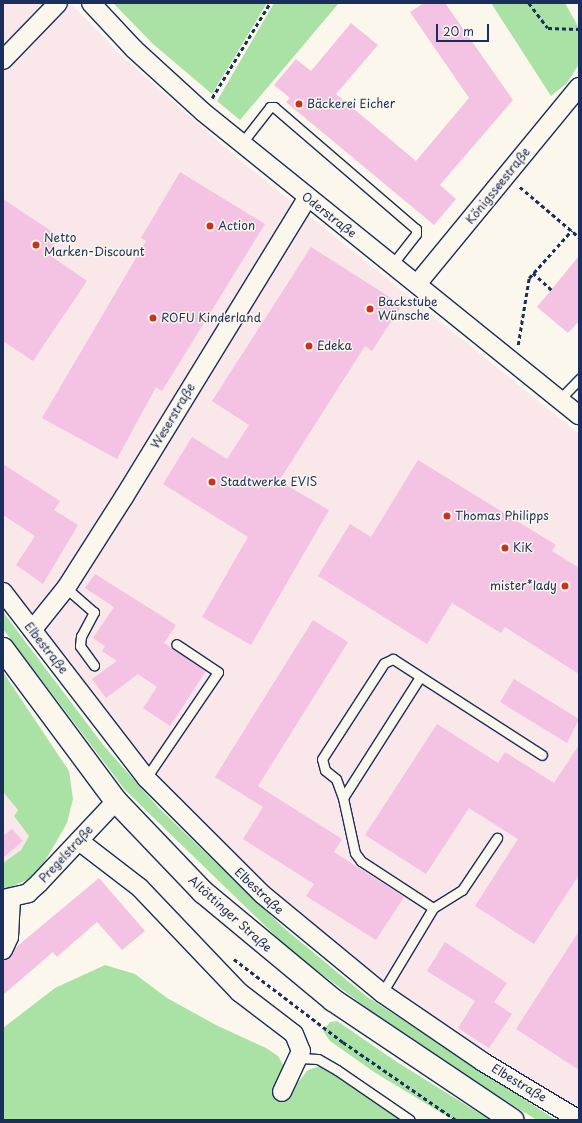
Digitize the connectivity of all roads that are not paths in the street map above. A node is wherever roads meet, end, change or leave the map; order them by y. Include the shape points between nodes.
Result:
1 (58, 3) edge
2 (91, 3) edge
3 (3, 60) edge
4 (579, 87) edge
5 (241, 144) junction
6 (307, 198) junction
7 (392, 265) junction
8 (417, 284) junction
9 (579, 379) edge
10 (560, 399) junction
11 (579, 415) edge
12 (66, 588) junction
13 (3, 592) edge
14 (32, 629) junction
15 (176, 644) dead end
16 (3, 649) edge
17 (94, 665) dead end
18 (420, 677) junction
19 (542, 755) dead end
20 (146, 778) junction
21 (343, 798) junction
22 (116, 801) junction
23 (497, 838) dead end
24 (79, 841) junction
25 (7, 899) edge
26 (433, 908) junction
27 (6, 926) edge
28 (3, 950) edge
29 (382, 993) junction
30 (300, 1058) junction
31 (282, 1092) dead end
32 (410, 1120) edge
33 (512, 1120) edge
34 (579, 1120) edge

1 - 3 street
2 - 5 street, Oderstraße via 134,49
4 - 8 street, Königsseestraße
5 - 6 street, Oderstraße
5 - 7 lane via 270,107 274,107 416,229 416,234
6 - 7 street, Oderstraße
6 - 12 street, Weserstraße
7 - 8 street, Oderstraße
8 - 10 street, Oderstraße
9 - 10 lane
10 - 11 street, Oderstraße
12 - 14 street, Weserstraße
12 - 17 lane via 94,612 81,636 80,646
13 - 14 street, Elbestraße
14 - 20 street, Elbestraße
15 - 20 lane via 218,672
16 - 22 main road, Altöttinger Straße
18 - 19 lane
18 - 21 lane
18 - 21 lane via 393,659 384,663 322,759 325,770 336,779
20 - 29 street, Elbestraße via 262,894
21 - 26 lane via 355,853 361,861
22 - 24 street, Pregelstraße
22 - 33 main road, Altöttinger Straße via 203,892 293,969 421,1061
23 - 26 lane via 462,890
24 - 25 street, Pregelstraße via 28,893
24 - 30 street via 140,888 239,992 294,1034 301,1051
25 - 27 street, Pregelstraße
26 - 29 lane
27 - 28 street, Pregelstraße
29 - 34 street, Elbestraße via 483,1062
30 - 31 street
30 - 32 lane via 318,1059

